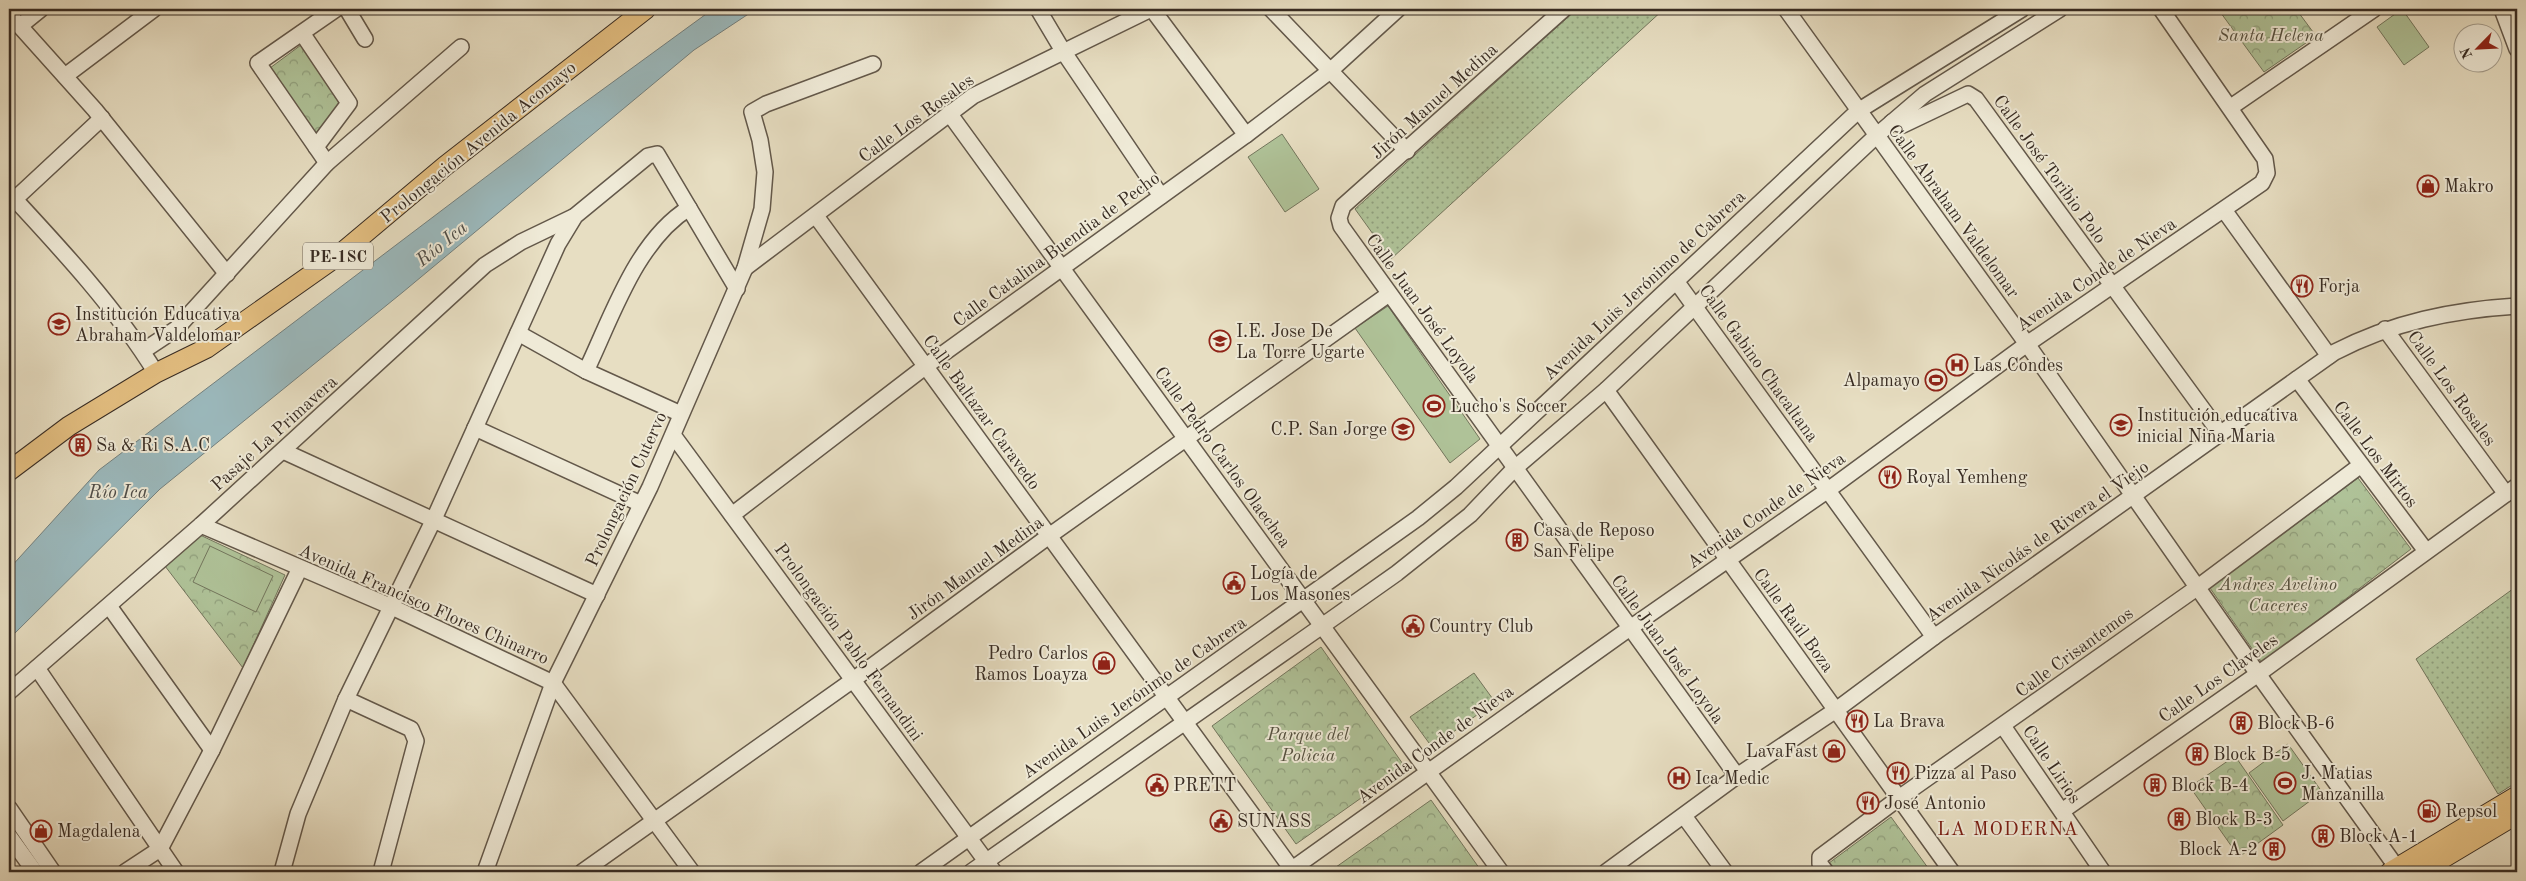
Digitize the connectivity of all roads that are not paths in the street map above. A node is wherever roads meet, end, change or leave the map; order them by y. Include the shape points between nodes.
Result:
1 (41, 9) edge
2 (154, 9) edge
3 (336, 9) edge
4 (347, 9) edge
5 (646, 9) edge
6 (1038, 9) edge
7 (1151, 9) edge
8 (1271, 9) edge
9 (1398, 9) edge
10 (1564, 9) edge
11 (1786, 9) edge
12 (2022, 9) edge
13 (2060, 9) edge
14 (2161, 9) edge
15 (2374, 9) edge
16 (2502, 9) edge
17 (9, 14) edge
18 (1998, 15) edge
19 (20, 26) junction
20 (302, 33) junction
21 (365, 39) dead end
22 (461, 47) dead end
23 (2517, 49) edge
24 (1063, 51) junction
25 (874, 64) dead end
26 (1330, 71) junction
27 (65, 76) junction
28 (2231, 108) junction
29 (1858, 111) junction
30 (949, 113) junction
31 (102, 118) junction
32 (1892, 122) junction
33 (1246, 135) junction
34 (1876, 136) junction
35 (316, 147) junction
36 (1406, 151) junction
37 (327, 163) junction
38 (12, 196) edge
39 (1161, 196) junction
40 (689, 208) junction
41 (2224, 210) junction
42 (575, 216) junction
43 (816, 216) junction
44 (1341, 226) joint
45 (745, 268) junction
46 (1063, 270) junction
47 (227, 274) junction
48 (1676, 281) junction
49 (2113, 285) junction
50 (737, 289) junction
51 (1389, 294) junction
52 (2517, 306) edge
53 (1695, 307) junction
54 (2385, 329) junction
55 (518, 334) junction
56 (2027, 344) junction
57 (143, 351) junction
58 (2329, 356) junction
59 (926, 366) junction
60 (586, 371) junction
61 (156, 373) junction
62 (2297, 378) junction
63 (1606, 390) junction
64 (681, 414) junction
65 (475, 428) junction
66 (2220, 432) junction
67 (673, 435) junction
68 (1186, 439) junction
69 (1499, 446) junction
70 (283, 451) junction
71 (2361, 465) junction
72 (1515, 468) junction
73 (9, 471) edge
74 (1828, 490) junction
75 (2512, 490) edge
76 (2135, 496) junction
77 (642, 504) junction
78 (732, 515) junction
79 (434, 519) junction
80 (201, 525) junction
81 (1049, 536) junction
82 (2426, 551) junction
83 (1728, 560) junction
84 (300, 568) junction
85 (2198, 587) junction
86 (597, 595) junction
87 (1303, 600) junction
88 (109, 606) junction
89 (392, 607) junction
90 (1322, 626) junction
91 (1630, 628) junction
92 (1934, 637) junction
93 (37, 668) junction
94 (2258, 674) junction
95 (853, 680) junction
96 (553, 683) junction
97 (9, 692) edge
98 (1167, 697) junction
99 (346, 699) junction
100 (1836, 710) junction
101 (1185, 722) junction
102 (2003, 726) junction
103 (212, 750) junction
104 (1428, 772) junction
105 (1738, 776) junction
106 (2517, 796) edge
107 (1899, 798) junction
108 (9, 808) edge
109 (2062, 811) junction
110 (2517, 814) edge
111 (1684, 816) junction
112 (655, 821) junction
113 (9, 836) edge
114 (969, 838) junction
115 (160, 849) junction
116 (990, 867) edge
117 (1291, 871) edge
118 (2396, 871) edge
119 (35, 872) edge
120 (53, 872) edge
121 (125, 872) edge
122 (176, 872) edge
123 (282, 872) edge
124 (381, 872) edge
125 (485, 872) edge
126 (582, 872) edge
127 (692, 872) edge
128 (922, 872) edge
129 (971, 872) edge
130 (1501, 872) edge
131 (1606, 872) edge
132 (1725, 872) edge
133 (1826, 872) edge
134 (1952, 872) edge
135 (2103, 872) edge
136 (2420, 872) edge

1 - 19 street
2 - 27 street
3 - 20 street
4 - 21 street
5 - 61 main road, Prolongación Avenida Acomayo / PE-1SC via 445,166 339,255 207,348
6 - 24 street
7 - 24 street, Calle Los Rosales
7 - 33 street
8 - 26 street
9 - 26 street, Calle Catalina Buendia de Pecho
10 - 36 street, Jirón Manuel Medina
11 - 29 street, Calle Abraham Valdelomar
12 - 18 street, Avenida Luis Jerónimo de Cabrera
13 - 32 street via 1926,94
14 - 28 street
15 - 28 street
16 - 23 street
17 - 19 street
18 - 29 street, Avenida Luis Jerónimo de Cabrera
19 - 27 street
20 - 35 street via 349,102
20 - 35 street via 258,63
22 - 37 street
24 - 30 street, Calle Los Rosales via 973,96
24 - 39 street
25 - 45 street, Prolongación Cutervo via 755,109 752,115 765,172 762,210
26 - 33 street, Calle Catalina Buendia de Pecho
26 - 36 street
27 - 31 street
28 - 41 street, Avenida Conde de Nieva via 2268,166 2265,178 2258,186
29 - 34 street, Calle Abraham Valdelomar
29 - 48 street, Avenida Luis Jerónimo de Cabrera
30 - 43 street, Calle Los Rosales
30 - 46 street, Calle Pedro Carlos Olaechea
31 - 38 street
31 - 47 street
32 - 34 street
32 - 49 street, Calle José Toribio Polo via 1903,125 1968,94 1976,99
33 - 39 street, Calle Catalina Buendia de Pecho
34 - 53 street
34 - 56 street, Calle Abraham Valdelomar
35 - 37 street
36 - 44 street, Jirón Manuel Medina via 1343,206 1339,218
37 - 47 street
38 - 57 street via 94,289
39 - 46 street, Calle Catalina Buendia de Pecho
40 - 42 street via 660,156 654,153
40 - 50 street
40 - 60 street via 673,218 640,259
41 - 49 street, Avenida Conde de Nieva
41 - 58 street
42 - 55 street via 558,244
42 - 70 street, Pasaje La Primavera via 521,242 485,266
43 - 45 street, Calle Los Rosales
43 - 59 street, Calle Baltazar Caravedo
44 - 51 street, Calle Juan José Loyola
45 - 50 street, Prolongación Cutervo
46 - 59 street, Calle Catalina Buendia de Pecho
46 - 68 street, Calle Pedro Carlos Olaechea
47 - 57 street via 176,329
48 - 53 street, Calle Gabino Chacaltana
48 - 69 street, Avenida Luis Jerónimo de Cabrera
49 - 56 street, Avenida Conde de Nieva
49 - 66 street, Calle José Toribio Polo
50 - 64 street, Prolongación Cutervo
51 - 68 street, Jirón Manuel Medina
51 - 69 street, Calle Juan José Loyola
52 - 54 street, Avenida Nicolás de Rivera el Viejo via 2469,309
53 - 63 street
53 - 74 street, Calle Gabino Chacaltana
54 - 58 street, Avenida Nicolás de Rivera el Viejo
54 - 75 street, Calle Los Rosales
55 - 60 street
55 - 65 street
56 - 74 street, Avenida Conde de Nieva
56 - 76 street, Calle Abraham Valdelomar
57 - 61 street
58 - 62 street, Avenida Nicolás de Rivera el Viejo
59 - 78 street, Calle Catalina Buendia de Pecho
59 - 81 street, Calle Baltazar Caravedo
60 - 64 street
61 - 73 main road, Prolongación Avenida Acomayo / PE-1SC via 50,438
62 - 66 street, Avenida Nicolás de Rivera el Viejo
62 - 71 street, Calle Los Mirtos
63 - 72 street
63 - 83 street, Calle Raúl Boza
64 - 67 street, Prolongación Cutervo
65 - 77 street
65 - 79 street
66 - 76 street, Avenida Nicolás de Rivera el Viejo
67 - 77 street, Prolongación Cutervo
67 - 78 street, Prolongación Pablo Fernandini
68 - 81 street, Jirón Manuel Medina
68 - 87 street, Calle Pedro Carlos Olaechea
69 - 72 street, Calle Juan José Loyola
69 - 87 street, Avenida Luis Jerónimo de Cabrera via 1418,518
70 - 79 street
70 - 80 street, Pasaje La Primavera
71 - 82 street, Calle Los Mirtos
71 - 85 street, Calle Crisantemos
72 - 90 street via 1470,515
72 - 91 street, Calle Juan José Loyola
74 - 83 street, Avenida Conde de Nieva
74 - 92 street, Calle Gabino Chacaltana
75 - 82 street, Calle Los Claveles
76 - 85 street, Calle Abraham Valdelomar
76 - 92 street, Avenida Nicolás de Rivera el Viejo
77 - 86 street, Prolongación Cutervo
78 - 95 street, Prolongación Pablo Fernandini
79 - 86 street
79 - 89 street
80 - 84 street, Avenida Francisco Flores Chinarro
80 - 88 street, Pasaje La Primavera
81 - 95 street, Jirón Manuel Medina
81 - 98 street, Calle Baltazar Caravedo
82 - 94 street, Calle Los Claveles
83 - 91 street, Avenida Conde de Nieva
83 - 100 street, Calle Raúl Boza
84 - 89 street, Avenida Francisco Flores Chinarro
84 - 103 street
85 - 94 street, Calle Abraham Valdelomar
85 - 102 street, Calle Crisantemos
86 - 96 street, Prolongación Cutervo
87 - 90 street, Calle Pedro Carlos Olaechea
87 - 98 street, Avenida Luis Jerónimo de Cabrera
88 - 93 street, Pasaje La Primavera
88 - 103 street
89 - 96 street, Avenida Francisco Flores Chinarro
89 - 99 street
90 - 101 street
90 - 104 street, Calle Pedro Carlos Olaechea
91 - 104 street, Avenida Conde de Nieva
91 - 105 street, Calle Juan José Loyola
92 - 100 street, Avenida Nicolás de Rivera el Viejo
93 - 97 street, Pasaje La Primavera
93 - 115 street
94 - 109 street, Calle Los Claveles
94 - 118 street, Calle Abraham Valdelomar
95 - 112 street, Jirón Manuel Medina
95 - 114 street, Prolongación Pablo Fernandini
96 - 112 street, Avenida Francisco Flores Chinarro
96 - 125 street, Prolongación Cutervo
98 - 101 street, Calle Baltazar Caravedo
98 - 114 street, Avenida Luis Jerónimo de Cabrera
99 - 123 street via 298,814
99 - 124 street via 411,729 416,741
100 - 105 street, Avenida Nicolás de Rivera el Viejo
100 - 107 street, Calle Raúl Boza
101 - 116 street
101 - 117 street, Calle Baltazar Caravedo
102 - 107 street, Calle Crisantemos
102 - 109 street, Calle Lirios
103 - 115 street
104 - 117 street, Avenida Conde de Nieva
104 - 130 street, Calle Pedro Carlos Olaechea
105 - 111 street, Avenida Nicolás de Rivera el Viejo
106 - 118 main road
107 - 133 street, Calle Crisantemos via 1820,857 1820,864
107 - 134 street, Calle Raúl Boza
108 - 120 street
109 - 135 street, Calle Lirios
110 - 136 main road
111 - 131 street, Avenida Nicolás de Rivera el Viejo
111 - 132 street
112 - 126 street, Jirón Manuel Medina
112 - 127 street, Avenida Francisco Flores Chinarro
113 - 119 street
114 - 116 street, Prolongación Pablo Fernandini
114 - 128 street, Avenida Luis Jerónimo de Cabrera
115 - 121 street
115 - 122 street
116 - 129 street

